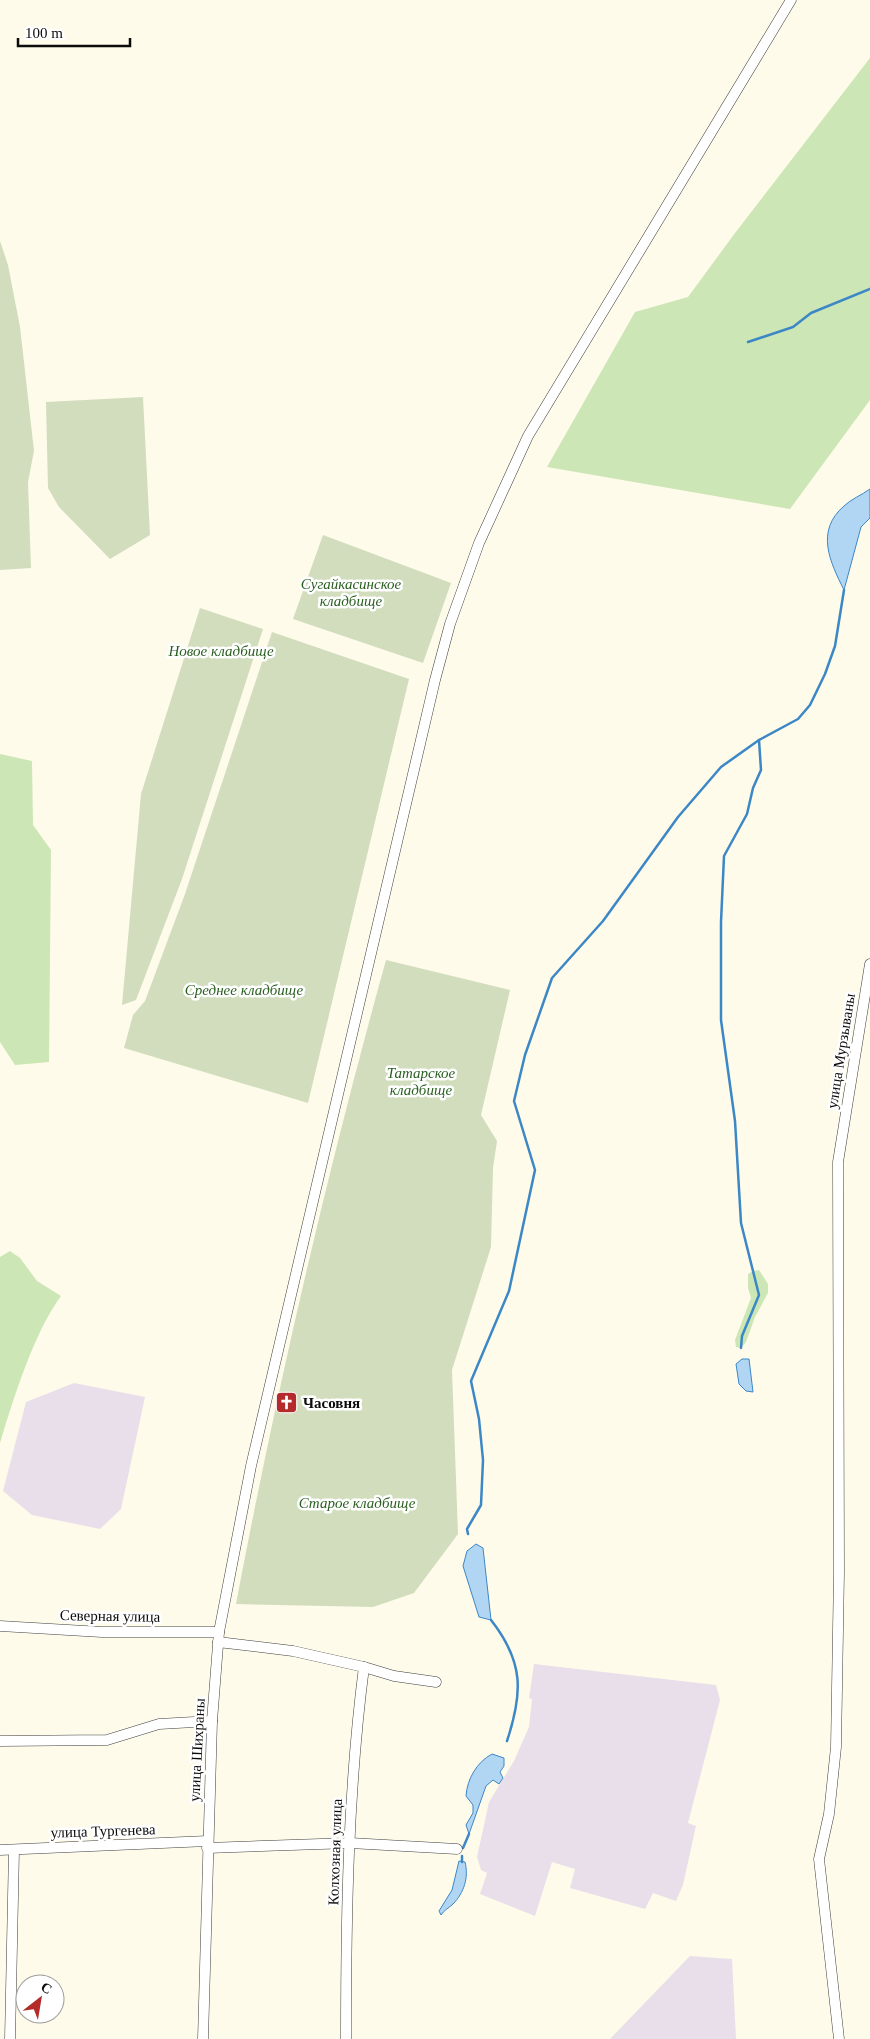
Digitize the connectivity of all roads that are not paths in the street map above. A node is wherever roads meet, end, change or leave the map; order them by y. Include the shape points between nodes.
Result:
1 (791, 0) edge
2 (870, 964) edge
3 (0, 1626) edge
4 (219, 1637) junction
5 (364, 1667) junction
6 (436, 1682) dead end
7 (212, 1721) junction
8 (0, 1741) edge
9 (350, 1843) junction
10 (207, 1845) junction
11 (457, 1849) dead end
12 (0, 1850) edge
13 (14, 1850) junction
14 (10, 2039) edge
15 (203, 2039) edge
16 (346, 2039) edge
17 (838, 2039) edge

1 - 4 street, улица Шихраны via 537,420 479,543 450,624 434,680 251,1466
2 - 17 street, улица Мурзываны via 838,1162 836,1747 829,1814 819,1859
3 - 4 street, Северная улица
4 - 5 street, Северная улица
4 - 7 street, улица Шихраны
5 - 6 street, Северная улица via 394,1676
5 - 9 street, Колхозная улица via 355,1740
7 - 8 street via 159,1724 107,1740
7 - 10 street, улица Шихраны
9 - 10 street, улица Тургенева
9 - 11 street, улица Тургенева
9 - 16 street, Колхозная улица
10 - 13 street, улица Тургенева
10 - 15 street, улица Шихраны
12 - 13 street, улица Тургенева
13 - 14 street

